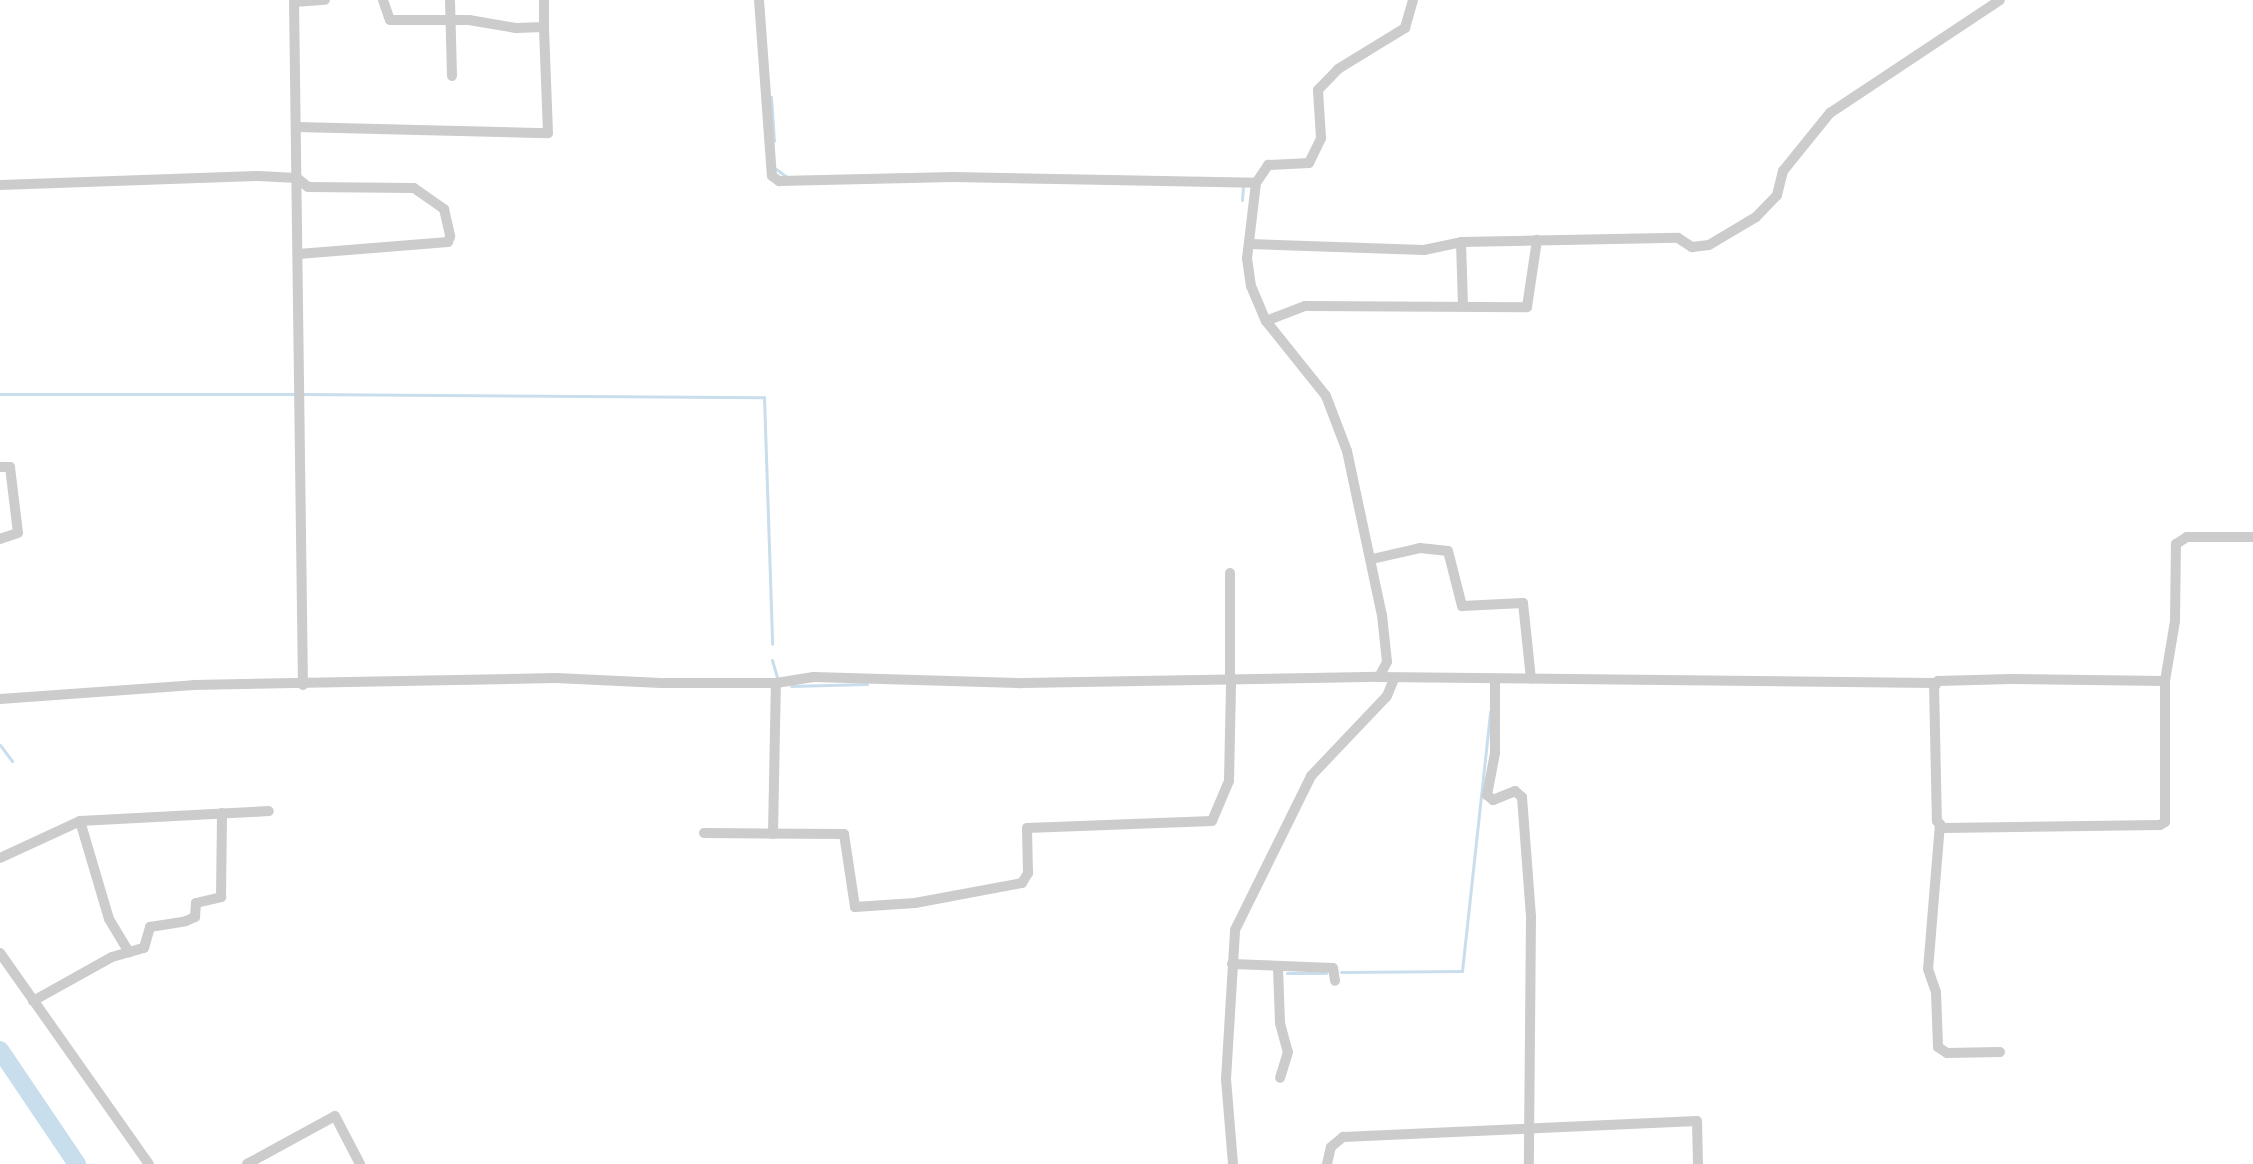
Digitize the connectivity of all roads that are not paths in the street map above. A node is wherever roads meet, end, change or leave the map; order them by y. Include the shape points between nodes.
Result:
1 (325, 0) edge
2 (383, 0) edge
3 (450, 0) edge
4 (544, 0) edge
5 (759, 0) edge
6 (1413, 0) edge
7 (2000, 0) edge
8 (294, 1) edge
9 (450, 20) junction
10 (544, 27) junction
11 (452, 76) dead end
12 (297, 127) junction
13 (297, 178) junction
14 (1256, 183) junction
15 (0, 185) edge
16 (1537, 240) junction
17 (1461, 242) junction
18 (1248, 244) junction
19 (298, 254) junction
20 (1463, 306) junction
21 (1266, 321) junction
22 (0, 467) edge
23 (2253, 537) edge
24 (0, 538) edge
25 (1372, 559) junction
26 (1230, 573) dead end
27 (1379, 676) junction
28 (1394, 679) junction
29 (1495, 679) junction
30 (1531, 679) junction
31 (1230, 681) junction
32 (2165, 681) junction
33 (776, 683) junction
34 (303, 685) junction
35 (1935, 686) junction
36 (0, 699) edge
37 (269, 811) dead end
38 (222, 813) junction
39 (80, 821) junction
40 (1940, 824) junction
41 (704, 833) dead end
42 (773, 834) junction
43 (0, 858) edge
44 (0, 952) edge
45 (129, 952) junction
46 (1232, 964) junction
47 (1278, 968) junction
48 (1335, 981) dead end
49 (33, 1001) junction
50 (2000, 1052) dead end
51 (1280, 1078) dead end
52 (1530, 1130) junction
53 (149, 1164) edge
54 (247, 1164) edge
55 (360, 1164) edge
56 (1233, 1164) edge
57 (1327, 1164) edge
58 (1529, 1164) edge
59 (1698, 1164) edge

1 - 8 street
2 - 9 street via 390,20
3 - 9 street
4 - 10 street
5 - 14 street via 772,176 779,181 953,177
6 - 14 street via 1405,28 1338,69 1318,90 1322,138 1309,163 1268,165
7 - 16 street via 1830,113 1783,171 1776,195 1756,217 1709,244 1692,247 1677,238
8 - 12 street
9 - 10 street
9 - 11 street
10 - 12 street via 548,133
12 - 13 street
13 - 15 street via 131,177
13 - 19 street
13 - 19 street via 308,187 422,190 444,209 450,236 448,242
14 - 18 street
16 - 17 street
16 - 20 street via 1531,304
17 - 18 street via 1424,250
17 - 20 street
18 - 21 street via 1251,286
19 - 34 street
20 - 21 street via 1305,306
21 - 25 street via 1326,396 1347,451
22 - 24 street via 10,467 18,533
23 - 32 street via 2187,537 2176,544 2174,630
25 - 27 street via 1387,662
25 - 30 street via 1420,548 1448,550 1462,606 1523,603
26 - 31 street
27 - 28 street
27 - 31 street
28 - 29 street
28 - 46 street via 1387,696 1311,776 1234,930
29 - 30 street
29 - 52 street via 1495,753 1487,795 1493,800 1515,791 1522,798 1531,916
30 - 35 street
31 - 33 street via 1022,683 814,677
31 - 42 street via 1229,781 1212,821 1027,828 1028,873 1022,883 915,903 855,907 847,835
32 - 35 street via 2011,679 1938,681
32 - 40 street via 2164,822 2160,825
33 - 34 street via 556,678
33 - 42 street
34 - 36 street via 193,685
35 - 40 street
37 - 38 street
38 - 39 street
38 - 45 street via 221,897 196,903 195,917 186,921 150,927 147,945
39 - 43 street
39 - 45 street via 109,919
40 - 50 street via 1928,969 1936,992 1938,1047 1947,1053
41 - 42 street
44 - 49 street
45 - 49 street
46 - 47 street
46 - 56 street via 1227,1079
47 - 48 street via 1333,968
47 - 51 street via 1280,1023 1288,1052
49 - 53 street
52 - 57 street via 1482,1127 1343,1137 1336,1139
52 - 58 street
52 - 59 street via 1697,1121
54 - 55 street via 335,1116

